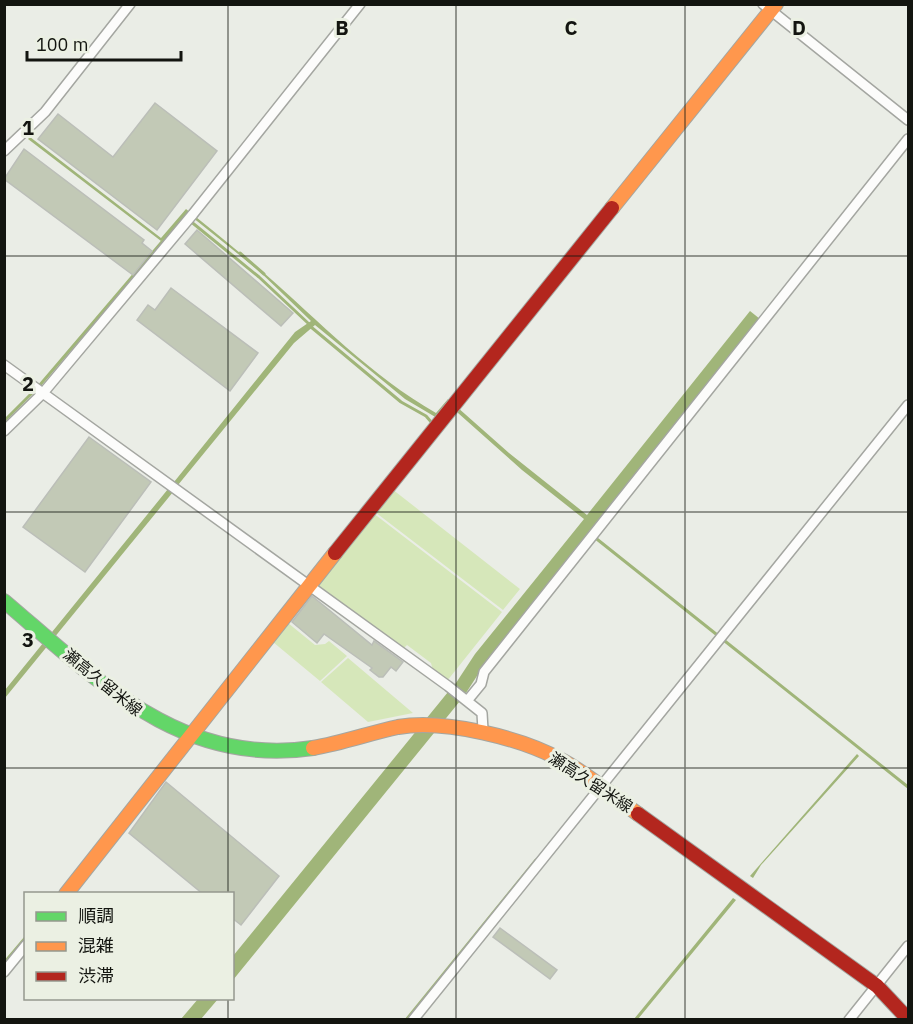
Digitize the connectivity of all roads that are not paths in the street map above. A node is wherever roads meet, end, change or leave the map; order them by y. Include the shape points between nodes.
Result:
1 (130, 4) edge
2 (360, 4) edge
3 (770, 7) edge
4 (909, 120) edge
5 (909, 139) edge
6 (4, 151) edge
7 (4, 365) edge
8 (43, 393) junction
9 (909, 405) edge
10 (4, 431) edge
11 (309, 586) junction
12 (4, 601) edge
13 (467, 701) junction
14 (483, 730) junction
15 (190, 737) junction
16 (603, 788) junction
17 (68, 892) edge
18 (909, 946) edge
19 (24, 947) edge
20 (4, 972) edge
21 (877, 986) junction
22 (909, 1019) edge
23 (413, 1020) edge
24 (849, 1020) edge

1 - 6 street via 45,112
2 - 8 street via 193,214
3 - 4 street
3 - 11 street
5 - 13 street via 484,672 481,684
7 - 8 street
8 - 10 street
8 - 11 street
9 - 16 street
11 - 13 street
11 - 15 street
12 - 15 street, 瀬高久留米線 via 125,702 152,720
13 - 14 street via 482,713
14 - 15 street, 瀬高久留米線 via 400,728 298,750 253,751
14 - 16 street, 瀬高久留米線 via 527,743 564,761
15 - 17 street
16 - 21 street, 瀬高久留米線
16 - 23 street
18 - 21 street
19 - 20 street
21 - 22 street, 瀬高久留米線
21 - 24 street

